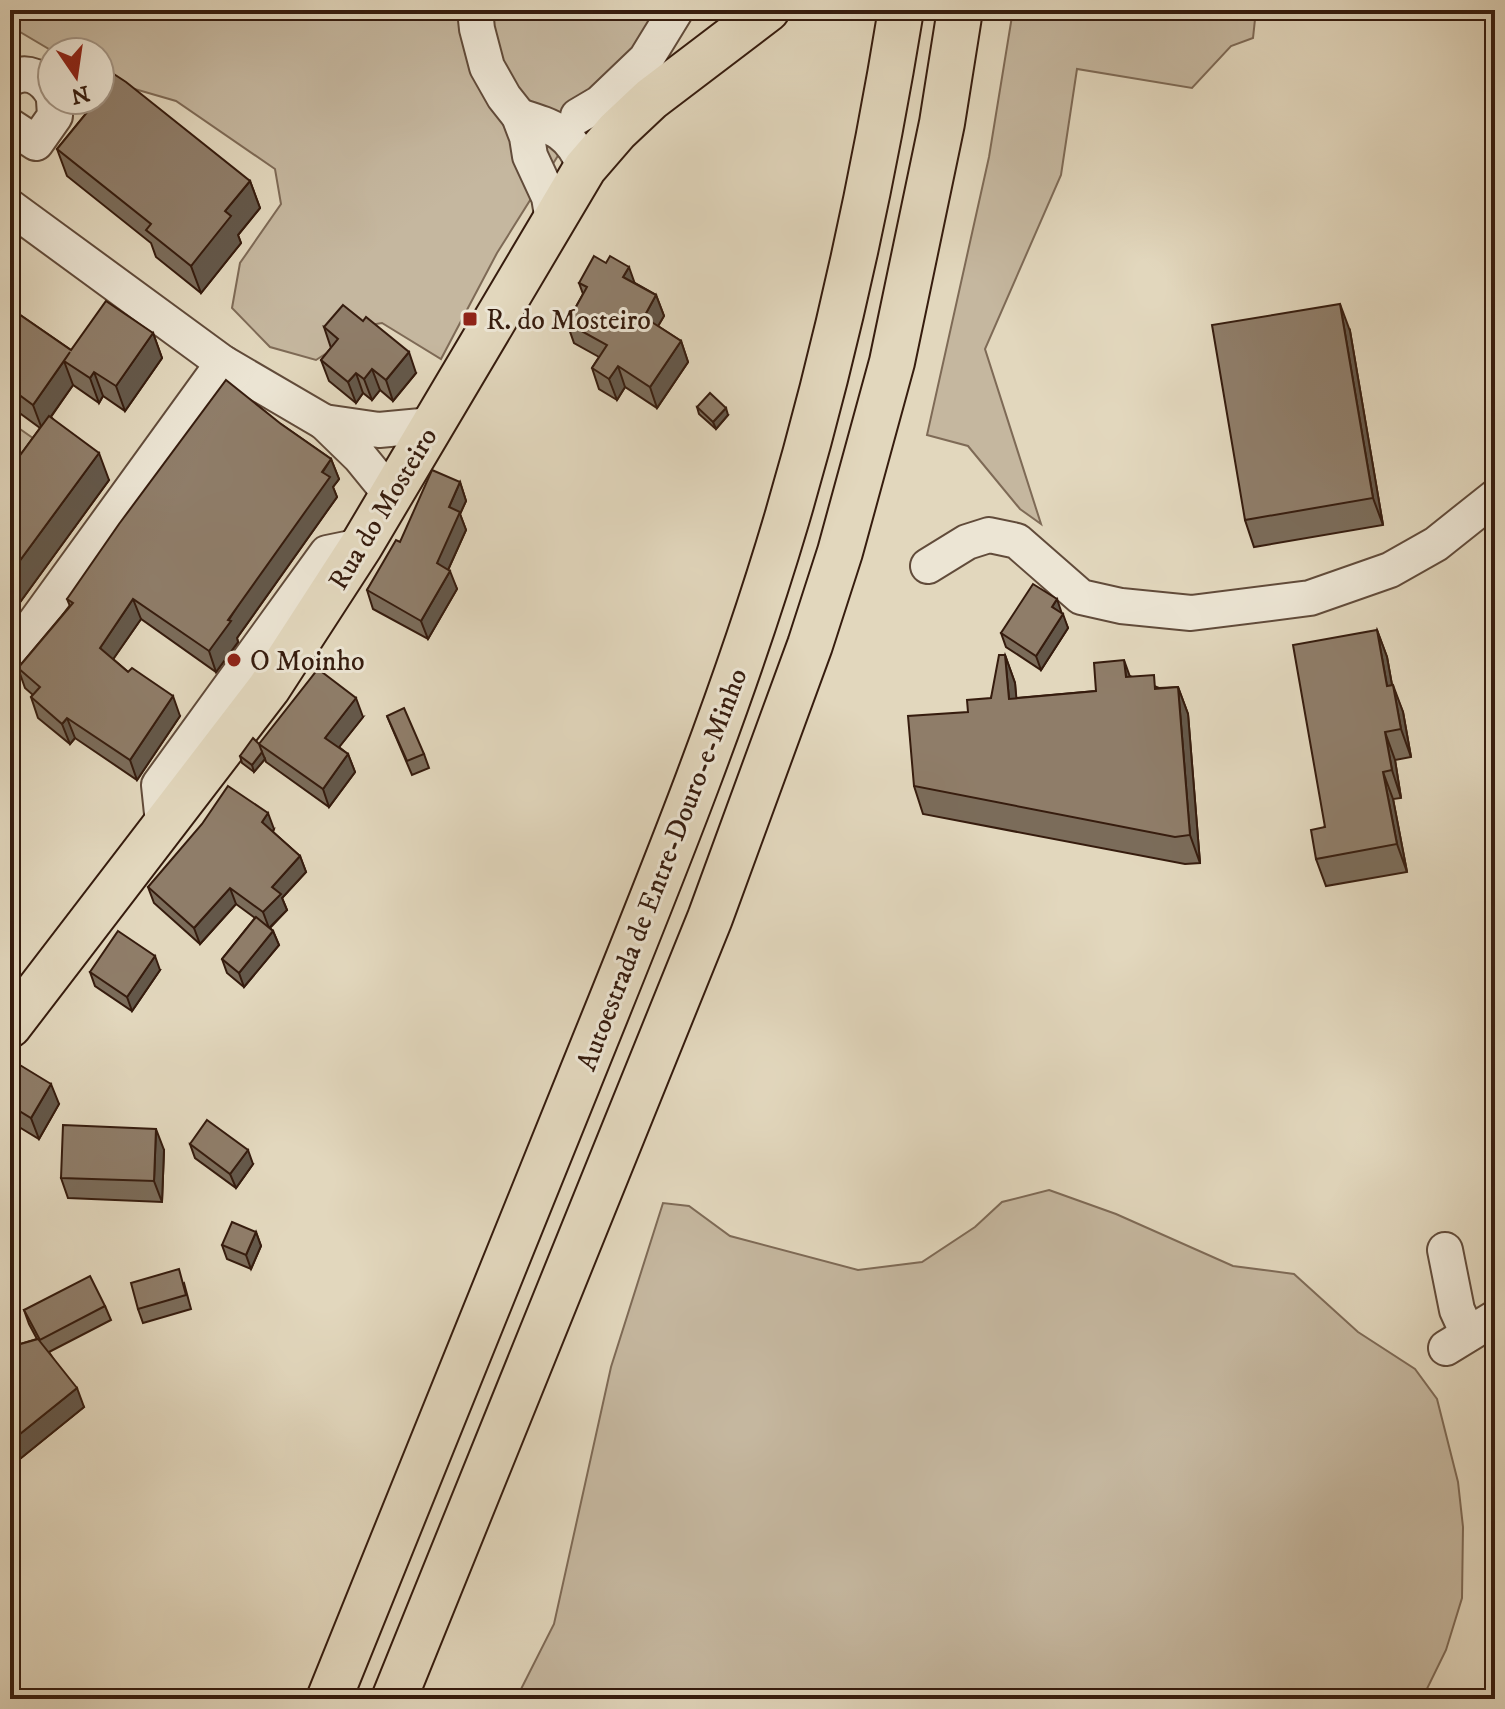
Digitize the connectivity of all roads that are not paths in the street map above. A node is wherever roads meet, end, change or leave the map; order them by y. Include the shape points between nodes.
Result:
1 (475, 10) edge
2 (676, 10) edge
3 (768, 10) edge
4 (901, 10) edge
5 (960, 10) edge
6 (13, 73) edge
7 (36, 77) edge
8 (651, 99) junction
9 (55, 116) edge
10 (578, 116) junction
11 (10, 126) edge
12 (523, 126) junction
13 (585, 168) junction
14 (10, 207) edge
15 (553, 221) junction
16 (223, 363) junction
17 (324, 422) junction
18 (432, 425) junction
19 (391, 495) junction
20 (1495, 497) edge
21 (928, 566) dead end
22 (10, 657) edge
23 (10, 1026) edge
24 (1445, 1250) dead end
25 (1470, 1333) edge
26 (329, 1699) edge
27 (394, 1699) edge

1 - 12 street via 487,67
2 - 10 street via 646,59 600,103
3 - 8 main road, Rua do Mosteiro
4 - 26 highway, Autoestrada de Entre-Douro-e-Minho via 837,334 742,659 638,934
5 - 27 highway via 892,362 810,645 745,828
6 - 7 street
8 - 10 street
8 - 13 main road, Rua do Mosteiro
9 - 11 street via 36,143
10 - 12 street
12 - 13 street via 550,126 568,137
12 - 15 street
13 - 15 main road, Rua do Mosteiro
14 - 16 street
15 - 18 main road, Rua do Mosteiro
16 - 17 street
16 - 22 street
17 - 18 street via 379,430
17 - 19 street
18 - 19 main road, Rua do Mosteiro
19 - 23 main road, Rua do Mosteiro via 269,688
20 - 21 street via 1436,544 1390,570 1310,598 1191,613 1081,597 1017,541 989,535
24 - 25 street via 1457,1310

